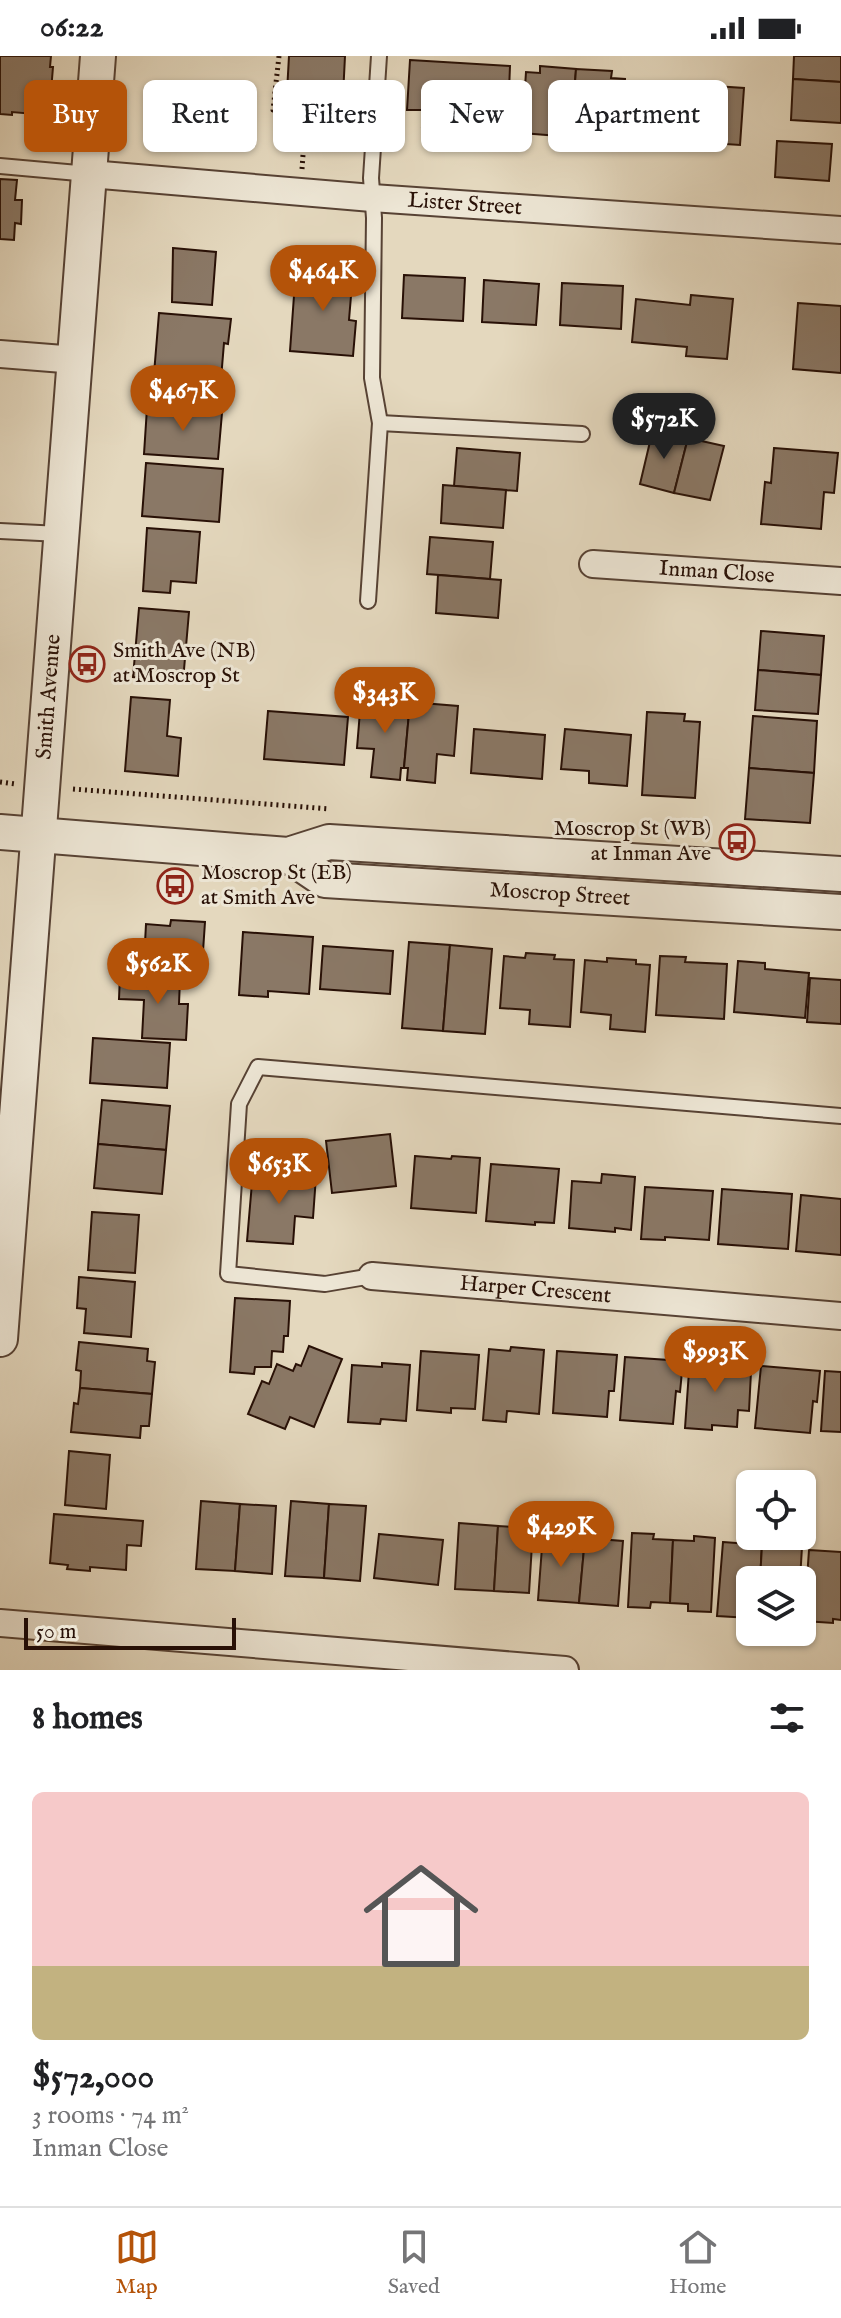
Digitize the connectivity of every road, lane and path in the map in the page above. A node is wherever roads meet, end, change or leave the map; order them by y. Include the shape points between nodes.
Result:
1 (98, 56) edge
2 (279, 56) edge
3 (379, 56) edge
4 (276, 80) edge
5 (377, 80) edge
6 (303, 152) edge
7 (374, 152) edge
8 (0, 166) edge
9 (302, 170) dead end
10 (90, 174) junction
11 (372, 198) junction
12 (841, 230) edge
13 (0, 354) edge
14 (76, 360) junction
15 (380, 423) junction
16 (582, 434) dead end
17 (0, 531) edge
18 (60, 534) junction
19 (593, 564) dead end
20 (841, 581) edge
21 (368, 601) dead end
22 (0, 782) edge
23 (12, 784) dead end
24 (0, 832) edge
25 (39, 836) junction
26 (288, 855) junction
27 (841, 874) edge
28 (841, 912) edge
29 (841, 1116) edge
30 (3, 1272) edge
31 (372, 1276) joint
32 (841, 1316) edge
33 (0, 1339) edge
34 (0, 1623) edge
35 (354, 1662) edge
36 (565, 1670) edge

1 - 10 street, Smith Avenue
2 - 4 path
3 - 5 lane
6 - 9 path
7 - 11 lane
8 - 10 lane
10 - 11 street, Lister Street
10 - 14 street, Smith Avenue
11 - 12 street, Lister Street
11 - 15 lane via 372,378
13 - 14 street
14 - 18 street, Smith Avenue
15 - 16 lane
15 - 21 lane
17 - 18 lane
18 - 25 street, Smith Avenue
19 - 20 street, Inman Close
22 - 23 path
24 - 25 street, Moscrop Street
25 - 26 street, Moscrop Street
25 - 30 street, Smith Avenue
26 - 27 street, Moscrop Street via 329,842
26 - 28 street, Moscrop Street via 325,880
29 - 31 lane via 258,1067 239,1104 228,1274 325,1284
30 - 33 street, Smith Avenue
31 - 32 street, Harper Crescent
34 - 35 street
35 - 36 street

